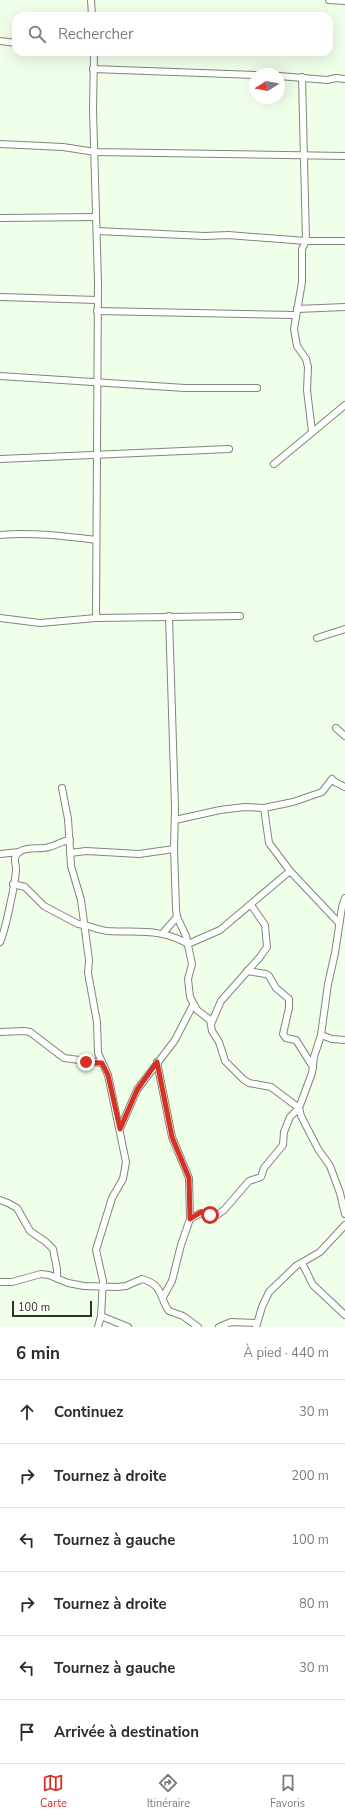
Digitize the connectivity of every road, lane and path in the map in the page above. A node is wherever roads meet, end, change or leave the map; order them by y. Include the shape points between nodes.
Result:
1 (91, 0) edge
2 (329, 0) edge
3 (345, 1) edge
4 (92, 12) edge
5 (0, 41) edge
6 (12, 42) edge
7 (94, 56) edge
8 (93, 69) junction
9 (249, 75) edge
10 (285, 76) edge
11 (302, 77) junction
12 (345, 79) edge
13 (0, 144) edge
14 (95, 152) junction
15 (304, 155) junction
16 (345, 156) edge
17 (96, 217) junction
18 (0, 218) edge
19 (97, 231) junction
20 (306, 241) junction
21 (345, 241) edge
22 (0, 297) edge
23 (97, 300) junction
24 (345, 307) edge
25 (97, 311) junction
26 (296, 312) junction
27 (0, 376) edge
28 (97, 384) junction
29 (257, 388) dead end
30 (345, 405) edge
31 (312, 432) junction
32 (229, 449) dead end
33 (96, 455) junction
34 (0, 459) edge
35 (274, 464) dead end
36 (0, 535) edge
37 (96, 540) junction
38 (169, 616) junction
39 (240, 616) dead end
40 (0, 618) edge
41 (96, 618) junction
42 (345, 630) edge
43 (317, 638) dead end
44 (336, 728) dead end
45 (345, 736) edge
46 (345, 787) edge
47 (62, 788) dead end
48 (264, 808) junction
49 (175, 820) junction
50 (70, 840) junction
51 (174, 849) junction
52 (19, 852) junction
53 (70, 853) junction
54 (0, 854) edge
55 (290, 871) junction
56 (14, 884) junction
57 (345, 898) edge
58 (250, 905) junction
59 (177, 917) junction
60 (339, 923) junction
61 (84, 924) junction
62 (163, 933) junction
63 (0, 942) edge
64 (188, 944) junction
65 (247, 971) junction
66 (193, 1005) junction
67 (211, 1024) junction
68 (0, 1032) edge
69 (321, 1035) junction
70 (345, 1040) edge
71 (157, 1062) junction
72 (102, 1063) junction
73 (313, 1067) junction
74 (299, 1108) junction
75 (120, 1129) junction
76 (0, 1200) edge
77 (345, 1214) edge
78 (190, 1219) junction
79 (345, 1225) edge
80 (302, 1263) junction
81 (57, 1278) junction
82 (0, 1282) edge
83 (102, 1287) junction
84 (163, 1297) junction
85 (345, 1315) edge
86 (101, 1316) junction
87 (257, 1325) edge
88 (98, 1327) edge
89 (128, 1327) edge
90 (198, 1327) edge
91 (220, 1327) edge

1 - 4 street
2 - 3 street
5 - 6 street
7 - 8 street
8 - 9 street
8 - 14 street
10 - 11 street
11 - 12 street
11 - 15 street
13 - 14 street via 63,147
14 - 15 street
14 - 17 street
15 - 16 street
15 - 20 street
17 - 18 street
17 - 19 street
19 - 20 street via 228,235
19 - 23 street
20 - 21 street
20 - 26 street via 302,249 302,282
22 - 23 street
23 - 25 street
24 - 26 street
25 - 26 street
25 - 28 street
26 - 31 street via 294,329 297,346 308,367 307,390
27 - 28 street
28 - 29 street
28 - 33 street
30 - 31 street
31 - 35 street
32 - 33 street
33 - 34 street
33 - 37 street
36 - 37 street via 66,536
37 - 41 street
38 - 39 street
38 - 41 street
38 - 49 street
40 - 41 street via 40,623
42 - 43 street
44 - 45 street
46 - 48 street via 332,779 319,794
47 - 50 street
48 - 49 street via 220,810
48 - 55 street via 270,843
49 - 51 street
50 - 52 street via 49,847
50 - 53 street
51 - 53 street via 139,854 86,851
51 - 59 street
52 - 54 street
52 - 56 street via 14,859
53 - 61 street
55 - 58 street
55 - 60 street
56 - 61 street via 29,889 44,906 78,924
56 - 63 street
57 - 60 street
58 - 64 street via 220,930
58 - 65 street via 265,925 268,944 266,950
59 - 62 street
59 - 64 street
60 - 69 street
61 - 62 street via 110,931
61 - 72 street via 89,960 88,973 97,1022 98,1053
62 - 64 street
64 - 66 street via 192,967 188,979
65 - 67 street via 221,1001
65 - 73 street via 269,976 276,988 289,999 283,1034 286,1038 296,1040
66 - 67 street
66 - 71 street via 175,1040
67 - 74 street via 225,1061 237,1074 249,1083 271,1087
68 - 72 street via 30,1032 64,1058
69 - 70 street
69 - 73 street
71 - 75 street via 137,1090
71 - 78 street via 172,1137 189,1178
72 - 75 street via 108,1075
73 - 74 street
74 - 77 street via 318,1149 330,1166
74 - 78 street via 290,1117 284,1132 283,1145 264,1168 261,1177 249,1181 224,1210 217,1214 201,1212
75 - 83 street via 126,1162 123,1179 112,1198 96,1250
76 - 81 street via 16,1208 30,1231 53,1249 58,1269
78 - 84 street via 172,1281
79 - 80 street via 320,1252
80 - 85 street via 313,1285
80 - 87 street via 267,1295
81 - 82 street via 41,1274 12,1282
81 - 83 street via 68,1283
83 - 84 street via 126,1286 142,1279 158,1288
83 - 86 street
84 - 90 street via 169,1311 183,1316
86 - 88 street
86 - 89 street
87 - 91 street via 231,1322

